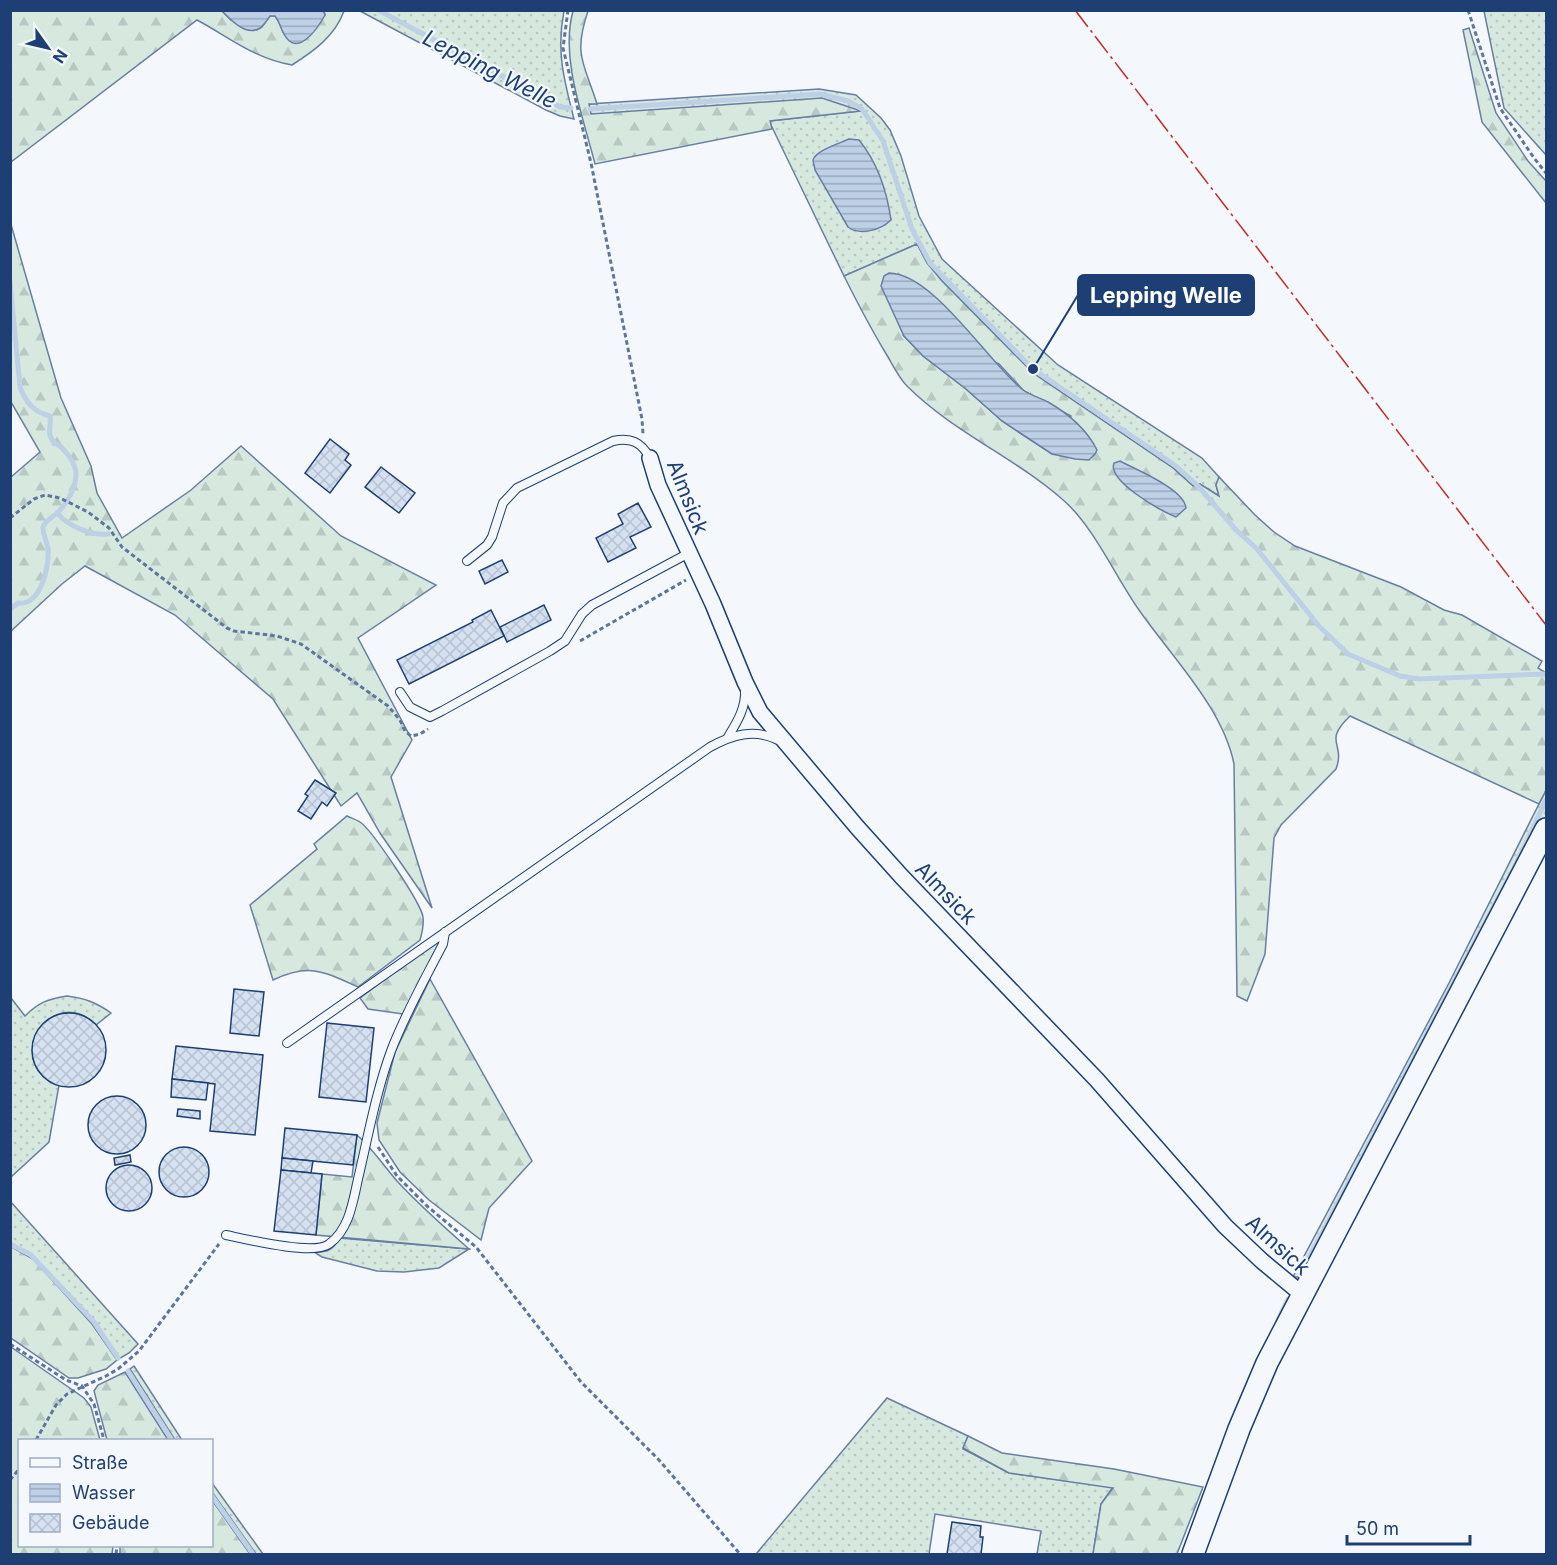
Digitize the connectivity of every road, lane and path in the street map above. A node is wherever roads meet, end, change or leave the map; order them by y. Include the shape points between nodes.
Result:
1 (568, 10) edge
2 (1468, 10) edge
3 (1546, 173) edge
4 (647, 453) junction
5 (10, 518) edge
6 (689, 553) junction
7 (467, 561) dead end
8 (698, 573) junction
9 (579, 642) dead end
10 (745, 682) junction
11 (400, 692) dead end
12 (429, 728) dead end
13 (728, 737) junction
14 (785, 743) junction
15 (1546, 829) edge
16 (445, 932) junction
17 (287, 1043) dead end
18 (372, 1119) junction
19 (226, 1235) joint
20 (1302, 1295) junction
21 (10, 1344) edge
22 (82, 1386) junction
23 (37, 1439) edge
24 (104, 1439) edge
25 (740, 1554) edge
26 (1193, 1554) edge

1 - 4 path via 563,48 591,163
2 - 3 path via 1500,108
4 - 6 street, Almsick
4 - 7 lane via 635,440 624,438 517,488 503,502 487,545
5 - 12 path via 45,495 88,512 109,528 122,547 227,628 302,644 388,706 411,736
6 - 8 street, Almsick
6 - 11 lane via 592,605 565,640 550,651 430,717 410,707
8 - 9 path
8 - 10 street, Almsick
10 - 13 lane via 746,700
10 - 14 street, Almsick via 760,712
13 - 14 lane via 770,735
13 - 16 lane
14 - 20 street, Almsick via 902,877 1124,1110 1225,1226
15 - 20 street
16 - 17 lane
16 - 18 lane via 443,944 391,1052
18 - 19 lane via 351,1213 328,1245 281,1246
18 - 25 path via 375,1144 397,1176 476,1247 581,1382 659,1460
19 - 22 path via 139,1351 118,1369
20 - 26 street via 1239,1429
21 - 22 path
22 - 23 path via 56,1405
22 - 24 path via 94,1404

